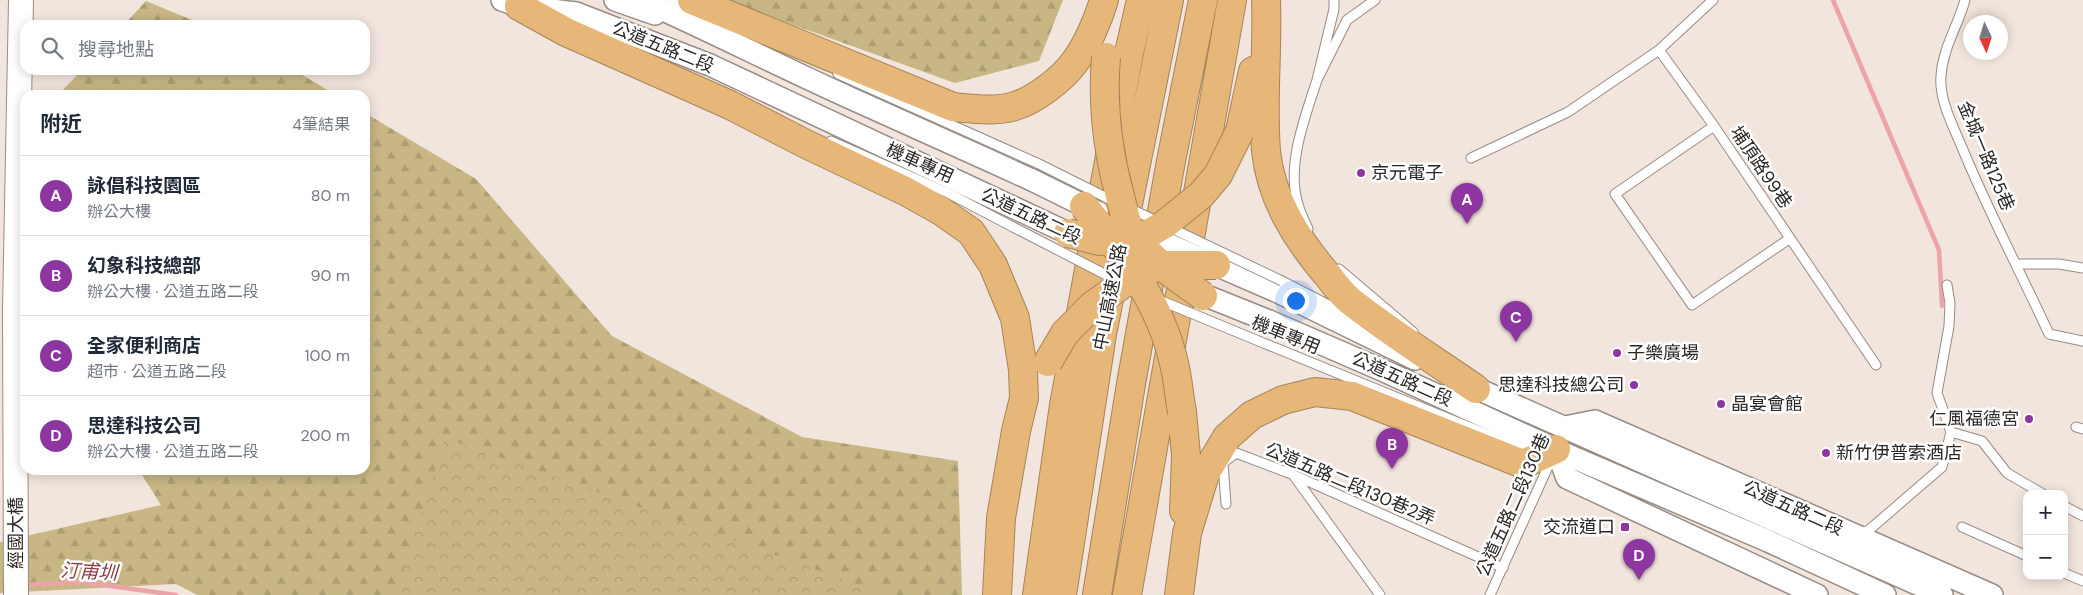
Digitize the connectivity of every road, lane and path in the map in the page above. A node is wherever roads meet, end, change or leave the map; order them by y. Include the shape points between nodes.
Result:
1 (21, 0) edge
2 (586, 0) edge
3 (615, 0) edge
4 (641, 0) edge
5 (672, 0) edge
6 (692, 0) edge
7 (1104, 0) edge
8 (1113, 0) edge
9 (1141, 0) edge
10 (1169, 0) edge
11 (1203, 0) edge
12 (1232, 0) edge
13 (1264, 0) edge
14 (1334, 0) edge
15 (1375, 0) edge
16 (1713, 0) edge
17 (1965, 0) edge
18 (511, 3) edge
19 (21, 20) edge
20 (730, 33) junction
21 (20, 50) edge
22 (1659, 50) junction
23 (710, 65) junction
24 (833, 72) dead end
25 (1317, 80) junction
26 (759, 109) dead end
27 (1714, 126) junction
28 (822, 137) dead end
29 (1471, 158) dead end
30 (1035, 172) junction
31 (1084, 206) joint
32 (1017, 219) junction
33 (1068, 233) joint
34 (1315, 240) dead end
35 (1789, 240) junction
36 (1138, 252) junction
37 (1331, 260) dead end
38 (2017, 264) junction
39 (1216, 265) joint
40 (2083, 268) edge
41 (1947, 285) dead end
42 (1280, 287) junction
43 (1202, 296) joint
44 (2083, 341) edge
45 (1876, 365) dead end
46 (1476, 389) junction
47 (1951, 432) junction
48 (1560, 438) junction
49 (1294, 475) junction
50 (2036, 490) edge
51 (1226, 504) dead end
52 (2068, 508) edge
53 (2083, 516) edge
54 (1001, 518) junction
55 (1962, 527) dead end
56 (1187, 533) junction
57 (1857, 536) junction
58 (2023, 554) edge
59 (1503, 568) junction
60 (2068, 575) edge
61 (2083, 581) edge
62 (16, 595) edge
63 (996, 595) edge
64 (1037, 595) edge
65 (1062, 595) edge
66 (1097, 595) edge
67 (1127, 595) edge
68 (1179, 595) edge
69 (1380, 595) edge
70 (1490, 595) edge
71 (1816, 595) edge
72 (1885, 595) edge
73 (1942, 595) edge
74 (1992, 595) edge

1 - 19 main road, 經國大橋
2 - 23 street
3 - 20 street
4 - 20 street, 公道五路二段
5 - 20 lane
6 - 7 highway via 954,107 982,110 1015,106 1046,90 1074,63
8 - 36 highway, bridge via 1104,92 1106,126 1109,154
9 - 64 highway via 1064,405
10 - 65 highway, 中山高速公路 via 1102,334
11 - 66 highway, 中山高速公路 via 1143,316
12 - 67 highway
13 - 36 highway, bridge via 1240,131 1218,175
13 - 46 highway via 1267,33 1266,153 1272,184 1287,220 1310,255 1348,299
14 - 25 lane
15 - 25 lane via 1347,20
16 - 22 lane
17 - 38 lane, 金城一路125巷 via 1944,58 1941,77 1946,110 1980,191
18 - 23 street, 公道五路二段 via 576,13
18 - 26 lane via 570,25
18 - 54 highway via 566,32 730,105 905,192 971,232 993,265 1015,318 1023,370 1024,398
20 - 30 street, 公道五路二段 via 847,97
21 - 62 main road, 經國大橋 via 15,300
22 - 27 lane, 埔頂路99巷
22 - 29 lane via 1568,112
23 - 32 street, 公道五路二段
24 - 30 lane, 機車專用
25 - 34 lane via 1302,127 1294,180 1297,203
27 - 35 lane, 埔頂路99巷
27 - 35 lane via 1615,194 1692,305
28 - 32 lane, 機車專用 via 948,193
30 - 31 street, 公道五路二段, bridge
30 - 36 lane, 機車專用, bridge
31 - 36 highway, bridge
32 - 33 street, 公道五路二段
32 - 36 lane, 機車專用, bridge
33 - 36 highway, bridge
35 - 45 lane, 埔頂路99巷
36 - 39 highway, bridge
36 - 42 lane, 機車專用, bridge
36 - 43 highway, bridge
36 - 48 lane, 機車專用, bridge via 1262,342 1528,450
36 - 54 highway, bridge via 1065,333 1048,362 1028,413
36 - 56 highway, bridge via 1174,364 1186,456 1183,507
37 - 46 lane via 1342,274 1423,340
38 - 40 lane via 2059,264
38 - 44 lane, 金城一路125巷 via 2049,334
39 - 42 street, 公道五路二段
41 - 47 lane via 1949,326 1937,393
42 - 46 street, 公道五路二段
43 - 48 street, 公道五路二段, bridge
46 - 48 street, 公道五路二段
47 - 50 lane via 1982,441 2007,473
47 - 57 lane via 1942,467 1869,530
48 - 56 highway via 1523,464 1352,396 1315,392 1283,400 1252,415 1226,437 1205,474
48 - 57 street, 公道五路二段 via 1595,421
48 - 59 lane, 公道五路二段130巷
48 - 71 street via 1567,478
48 - 72 street, 公道五路二段
48 - 73 street, 公道五路二段
49 - 51 lane, 公道五路二段130巷2弄 via 1236,453 1223,463
49 - 59 lane, 公道五路二段130巷2弄
49 - 69 lane
52 - 53 lane
54 - 63 highway
55 - 58 lane
56 - 68 highway
57 - 74 street, 公道五路二段
59 - 70 lane, 公道五路二段130巷
60 - 61 lane

